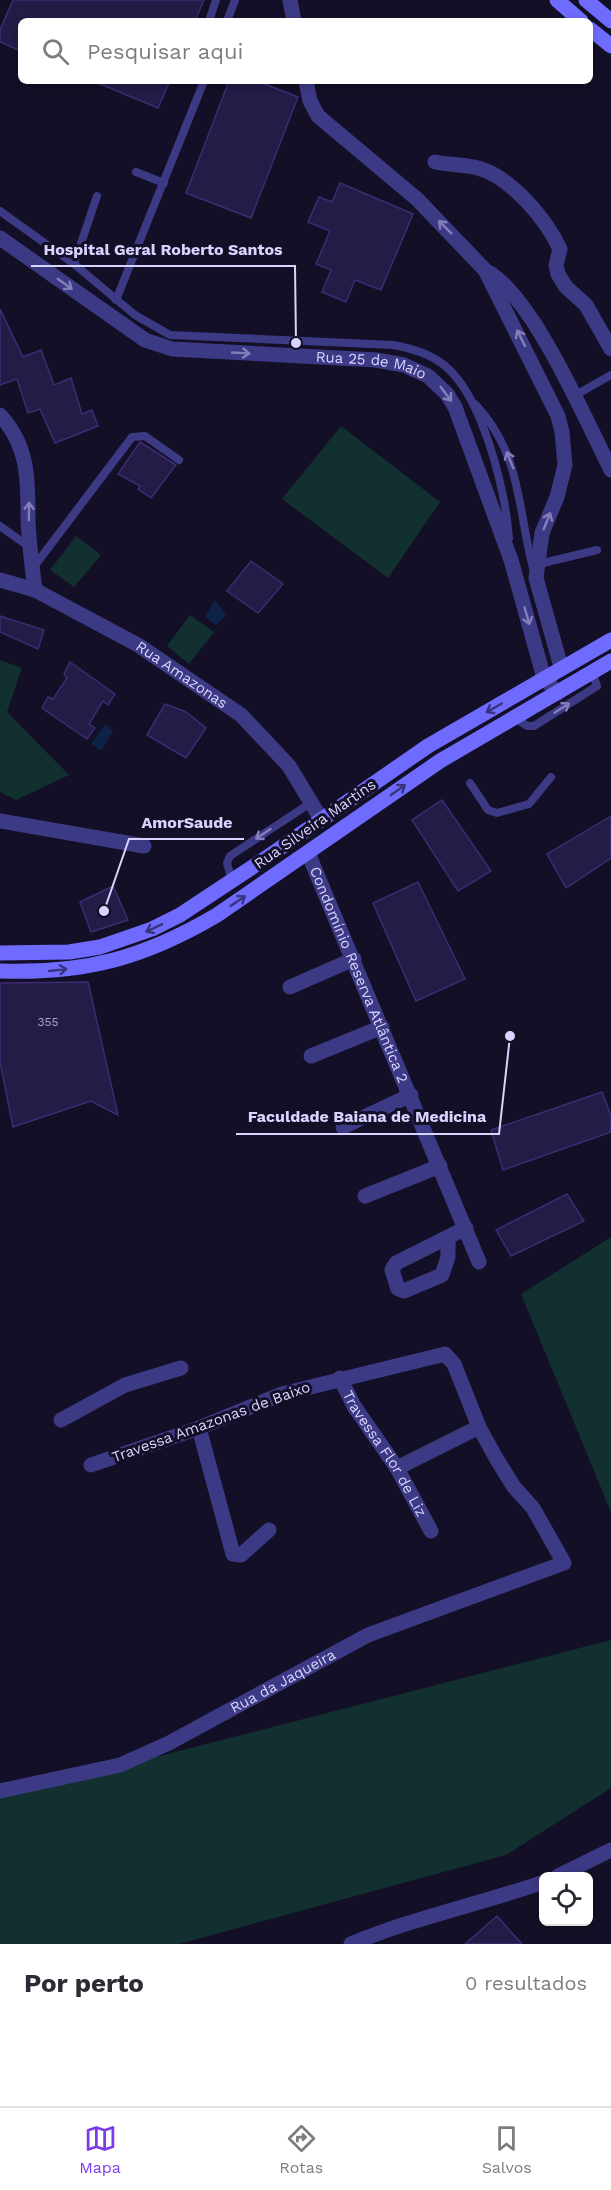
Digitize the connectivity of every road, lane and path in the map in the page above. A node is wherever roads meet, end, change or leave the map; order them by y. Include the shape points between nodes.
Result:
1 (216, 0) edge
2 (235, 0) edge
3 (290, 0) edge
4 (557, 0) edge
5 (586, 0) edge
6 (210, 18) edge
7 (228, 18) edge
8 (293, 18) edge
9 (578, 18) edge
10 (611, 21) edge
11 (593, 31) edge
12 (611, 46) edge
13 (203, 84) edge
14 (307, 84) edge
15 (435, 162) dead end
16 (136, 172) dead end
17 (164, 183) junction
18 (97, 196) dead end
19 (0, 211) edge
20 (0, 238) edge
21 (74, 264) junction
22 (485, 270) junction
23 (117, 300) junction
24 (610, 343) edge
25 (611, 375) edge
26 (574, 396) junction
27 (472, 401) junction
28 (0, 415) edge
29 (179, 460) dead end
30 (611, 470) edge
31 (0, 526) edge
32 (31, 548) junction
33 (597, 550) dead end
34 (511, 560) junction
35 (32, 569) junction
36 (538, 576) junction
37 (0, 580) edge
38 (35, 590) junction
39 (520, 593) junction
40 (611, 640) edge
41 (611, 661) edge
42 (561, 667) junction
43 (592, 672) junction
44 (544, 678) junction
45 (558, 693) junction
46 (514, 717) junction
47 (551, 777) dead end
48 (470, 783) dead end
49 (312, 802) junction
50 (321, 819) junction
51 (0, 821) edge
52 (144, 846) dead end
53 (308, 853) junction
54 (232, 881) junction
55 (0, 953) edge
56 (354, 959) junction
57 (0, 971) edge
58 (290, 987) dead end
59 (382, 1026) junction
60 (311, 1056) dead end
61 (411, 1095) junction
62 (343, 1127) dead end
63 (440, 1166) junction
64 (364, 1196) dead end
65 (466, 1228) junction
66 (448, 1239) dead end
67 (479, 1262) dead end
68 (181, 1368) dead end
69 (340, 1378) junction
70 (61, 1420) dead end
71 (479, 1427) junction
72 (199, 1428) junction
73 (91, 1465) dead end
74 (397, 1468) junction
75 (269, 1530) dead end
76 (431, 1531) dead end
77 (564, 1563) joint
78 (0, 1791) edge
79 (611, 1850) edge
80 (566, 1872) edge
81 (539, 1883) edge
82 (351, 1944) edge

1 - 6 lane
2 - 7 lane
3 - 8 street
4 - 9 main road
5 - 10 main road
11 - 12 main road
13 - 17 lane
22 -> 14 street via 417,199 318,116
15 - 24 street via 478,168 516,190 537,211 561,249 556,265 558,274 586,305
16 - 17 lane
17 - 23 lane
18 - 21 lane
19 - 21 lane
20 -> 34 street, Rua 25 de Maio via 131,331 158,345 172,349 376,360 404,365 428,376 455,407
21 - 23 lane
22 - 26 street via 510,289
36 -> 22 street via 542,533 565,465 562,432 525,347
23 - 27 lane via 150,326 170,335 405,347 443,364
25 - 26 lane
26 - 30 street
27 - 34 lane via 496,471
36 -> 27 lane via 513,466 489,418
32 -> 28 street via 25,458 19,441
29 - 35 lane via 145,436 132,436
31 - 32 lane
32 - 35 street
33 - 36 lane
34 - 39 street, Rua 25 de Maio
35 - 38 street
36 - 39 lane
36 - 42 street
37 - 38 street, Rua Amazonas
38 - 49 street, Rua Amazonas via 138,645 241,715 289,766
39 -> 44 street, Rua 25 de Maio
40 - 42 main road, Rua Silveira Martins
41 - 43 main road, Rua Silveira Martins
42 - 44 main road, Rua Silveira Martins
43 - 45 main road, Rua Silveira Martins
46 -> 43 lane via 534,726 597,686
44 - 45 street, Rua 25 de Maio
44 -> 50 main road, Rua Silveira Martins via 428,746
45 - 46 main road, Rua Silveira Martins
53 -> 46 main road, Rua Silveira Martins via 440,761
47 - 48 lane via 529,804 497,813 488,810
49 - 50 street, Rua Amazonas
49 -> 54 lane via 230,856 226,862
50 - 54 main road, Rua Silveira Martins
51 - 52 street
53 - 56 street, Condomínio Reserva Atlântica 2
57 -> 53 main road, Rua Silveira Martins via 58,970 110,963 138,954 217,915
54 -> 55 main road, Rua Silveira Martins via 180,915 126,939 69,952
56 - 58 street
56 - 59 street, Condomínio Reserva Atlântica 2
59 - 60 street
59 - 61 street, Condomínio Reserva Atlântica 2
61 - 62 street
61 - 63 street, Condomínio Reserva Atlântica 2
63 - 64 street
63 - 65 street, Condomínio Reserva Atlântica 2
65 - 66 street
65 - 67 street, Condomínio Reserva Atlântica 2
68 - 70 street via 125,1385
69 - 71 street, Travessa Amazonas de Baixo via 446,1354 454,1364
69 - 72 street, Travessa Amazonas de Baixo via 282,1394
69 - 74 street, Travessa Flor de Liz via 365,1424
71 - 74 street
71 - 77 street, Travessa Amazonas de Baixo
72 - 73 street, Travessa Amazonas de Baixo
72 - 75 street via 233,1554 241,1555
74 - 76 street, Travessa Flor de Liz
77 - 78 street, Rua da Jaqueira via 368,1635 169,1743 120,1765
79 - 80 street
81 - 82 street via 395,1926

